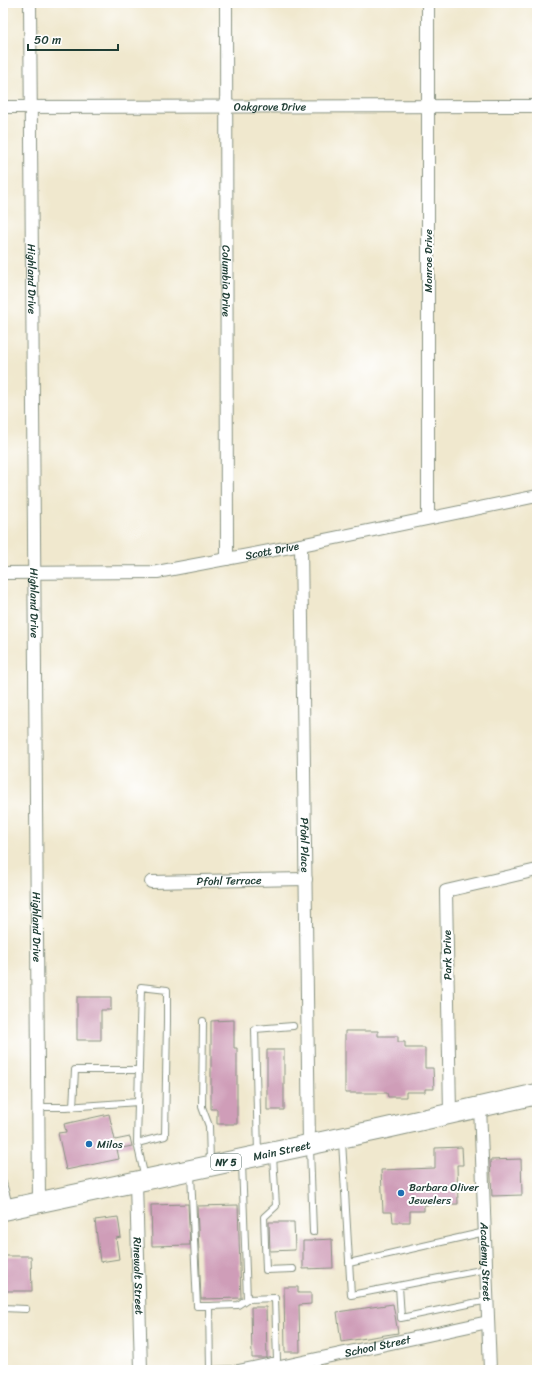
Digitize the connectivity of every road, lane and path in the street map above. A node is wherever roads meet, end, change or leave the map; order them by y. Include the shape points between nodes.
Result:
1 (30, 3) edge
2 (226, 3) edge
3 (428, 3) edge
4 (30, 106) junction
5 (429, 106) junction
6 (537, 106) edge
7 (3, 107) edge
8 (226, 107) junction
9 (537, 496) edge
10 (428, 518) junction
11 (301, 544) junction
12 (227, 559) junction
13 (3, 572) edge
14 (34, 572) junction
15 (537, 870) edge
16 (306, 879) junction
17 (152, 882) dead end
18 (203, 1021) dead end
19 (293, 1026) dead end
20 (139, 1070) junction
21 (537, 1094) edge
22 (138, 1102) junction
23 (480, 1106) junction
24 (38, 1107) junction
25 (73, 1107) junction
26 (450, 1113) junction
27 (342, 1137) junction
28 (137, 1143) junction
29 (309, 1144) junction
30 (258, 1155) junction
31 (200, 1168) junction
32 (141, 1180) junction
33 (3, 1183) edge
34 (39, 1202) junction
35 (6, 1209) edge
36 (312, 1232) dead end
37 (485, 1232) junction
38 (349, 1263) junction
39 (293, 1269) dead end
40 (486, 1269) junction
41 (399, 1286) junction
42 (247, 1299) junction
43 (487, 1301) junction
44 (209, 1306) junction
45 (3, 1308) edge
46 (26, 1309) dead end
47 (488, 1322) junction
48 (296, 1367) edge
49 (141, 1370) edge
50 (266, 1370) edge
51 (490, 1370) edge

1 - 4 street, Highland Drive
2 - 8 street, Columbia Drive
3 - 5 street, Monroe Drive
4 - 7 street, Oakgrove Drive
4 - 8 street, Oakgrove Drive
4 - 14 street, Highland Drive
5 - 6 street, Oakgrove Drive
5 - 8 street, Oakgrove Drive
5 - 10 street, Monroe Drive
8 - 12 street, Columbia Drive
9 - 10 street, Scott Drive
10 - 11 street, Scott Drive
11 - 12 street, Scott Drive
11 - 16 street, Pfohl Place
12 - 14 street, Scott Drive via 157,572
13 - 14 street, Scott Drive
14 - 24 street, Highland Drive
15 - 26 street, Park Drive via 446,891
16 - 17 street, Pfohl Terrace
16 - 29 street, Pfohl Place
18 - 31 lane via 202,1107 209,1126
19 - 30 lane via 255,1029
20 - 22 lane
20 - 25 lane via 75,1070
20 - 28 lane via 141,987 167,990 165,1136
21 - 23 main road, Main Street / NY 5
22 - 25 lane
22 - 28 lane
23 - 26 main road, Main Street / NY 5
23 - 37 street, Academy Street
24 - 25 lane
24 - 34 street, Highland Drive
26 - 27 main road, Main Street / NY 5
27 - 29 main road, Main Street / NY 5
27 - 38 lane
28 - 32 lane
29 - 30 main road, Main Street / NY 5
29 - 36 lane
30 - 31 main road, Main Street / NY 5
30 - 39 lane via 276,1206 264,1217 266,1270
30 - 42 lane
31 - 32 main road, Main Street / NY 5
31 - 44 lane via 197,1306
32 - 34 main road, Main Street / NY 5
32 - 49 street, Rinewalt Street
33 - 35 lane
34 - 35 main road, Main Street / NY 5
37 - 38 lane
37 - 40 street, Academy Street
38 - 41 lane via 351,1295
40 - 41 lane
40 - 43 street, Academy Street
41 - 43 lane via 400,1318
42 - 44 lane via 238,1305
42 - 44 lane via 275,1298 277,1360 234,1369 210,1370
43 - 47 street, Academy Street
45 - 46 lane
47 - 48 street, School Street
47 - 51 street, Academy Street
48 - 50 street, School Street

